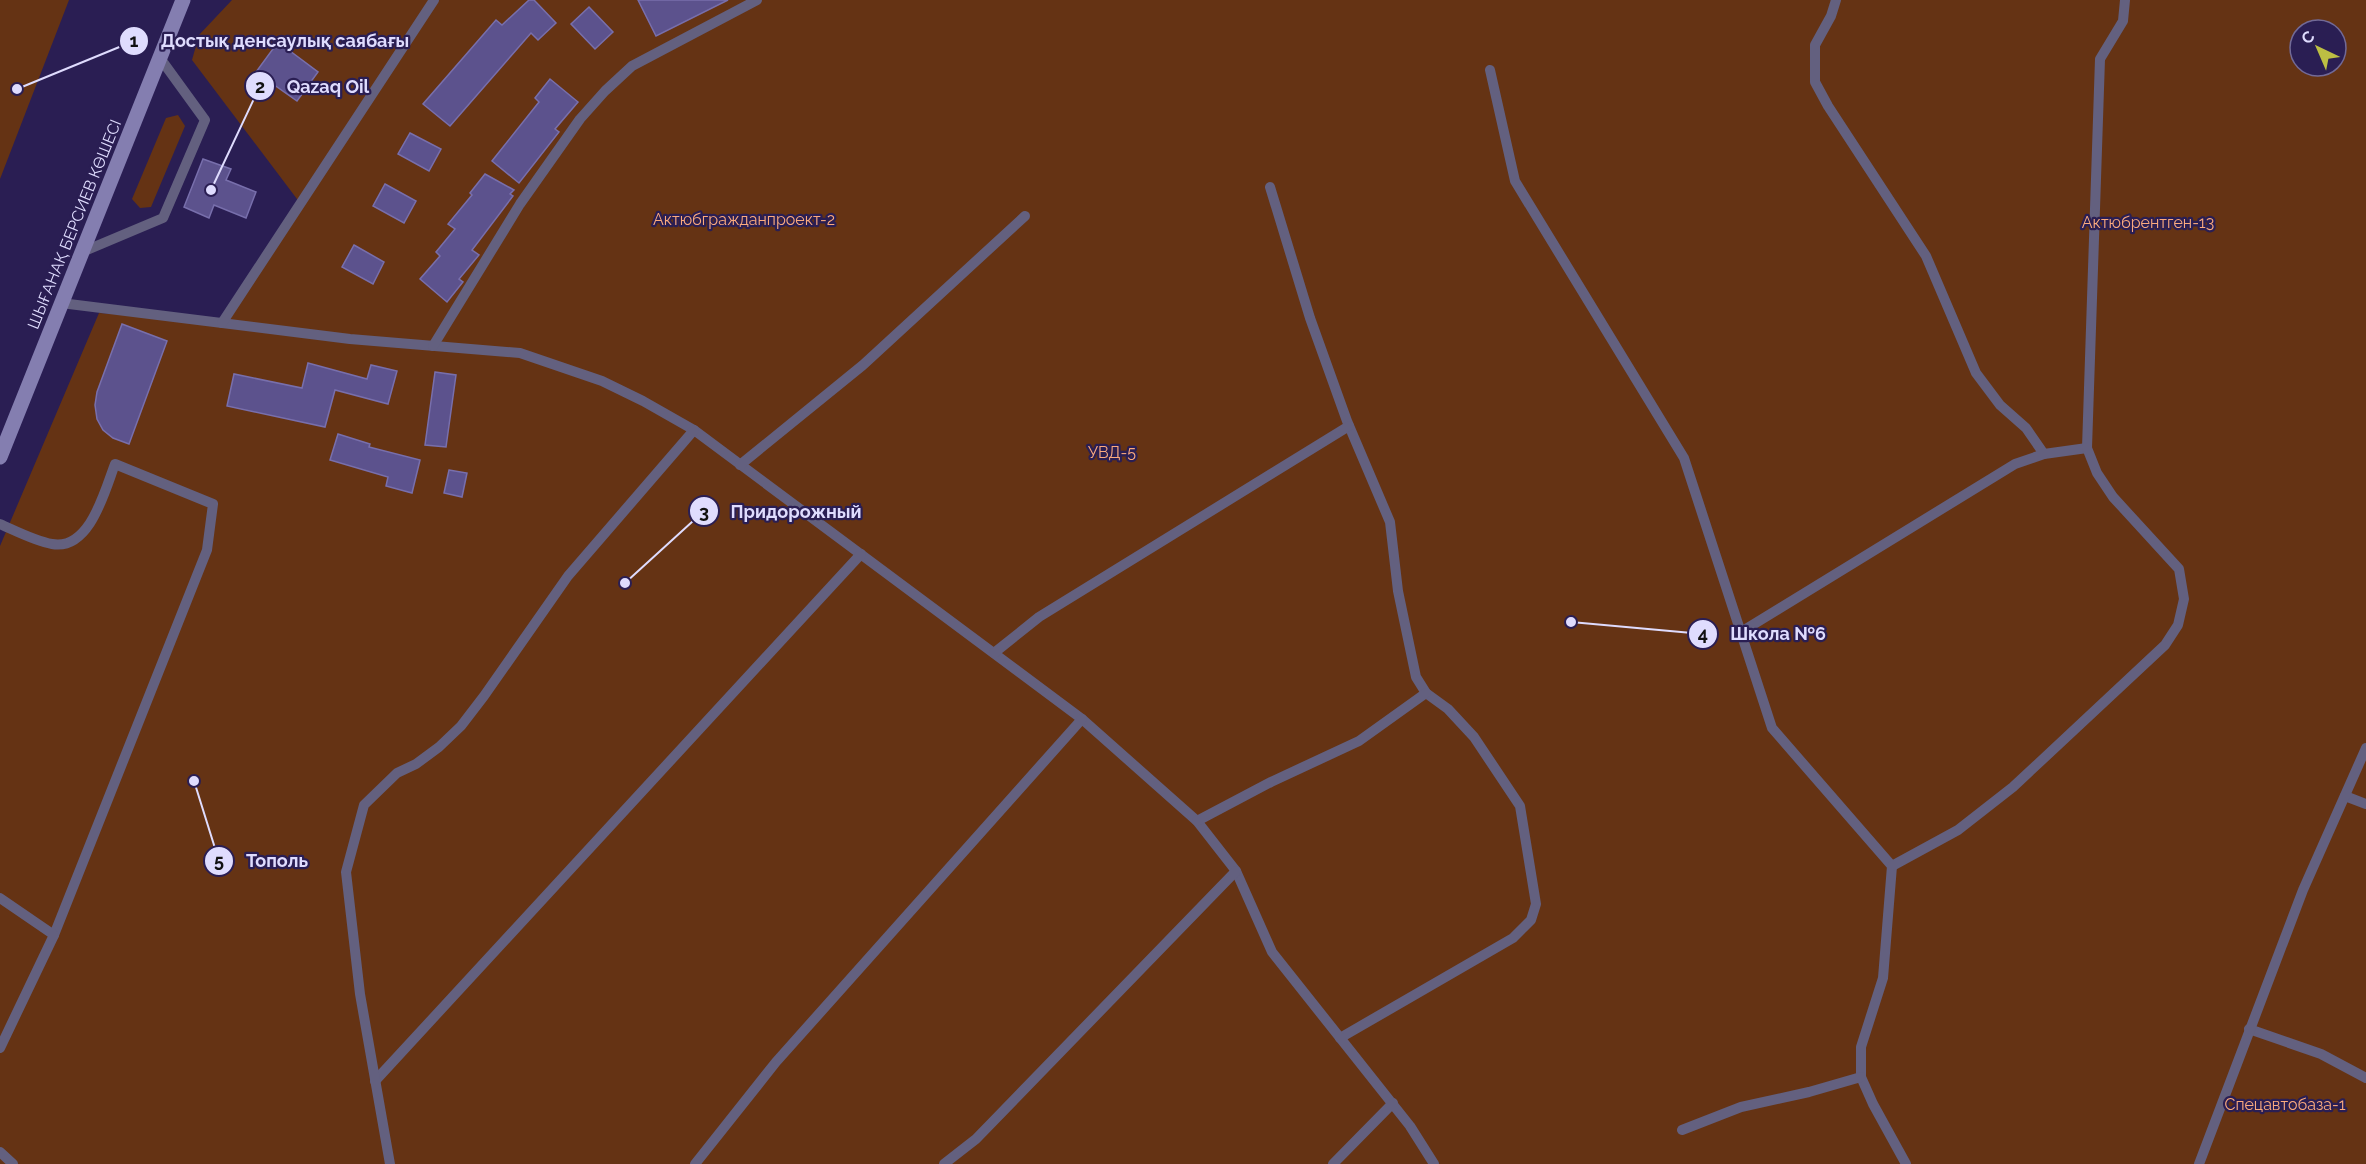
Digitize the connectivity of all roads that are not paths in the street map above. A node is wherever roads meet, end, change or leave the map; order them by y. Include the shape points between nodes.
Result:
1 (434, 0) edge
2 (757, 0) edge
3 (1836, 0) edge
4 (2125, 0) edge
5 (184, 2) edge
6 (160, 58) junction
7 (1490, 70) dead end
8 (1270, 187) dead end
9 (1025, 216) dead end
10 (82, 252) junction
11 (61, 303) junction
12 (222, 323) junction
13 (433, 346) junction
14 (1349, 426) junction
15 (694, 430) junction
16 (2087, 448) junction
17 (2044, 454) junction
18 (0, 457) edge
19 (740, 465) junction
20 (0, 524) edge
21 (861, 554) junction
22 (1741, 632) junction
23 (994, 653) junction
24 (1426, 693) junction
25 (1082, 718) junction
26 (2366, 748) edge
27 (2345, 796) junction
28 (2366, 804) edge
29 (1197, 821) junction
30 (1892, 866) junction
31 (1236, 871) junction
32 (0, 898) edge
33 (54, 935) junction
34 (2249, 1029) junction
35 (1340, 1038) junction
36 (0, 1048) edge
37 (1861, 1077) junction
38 (2366, 1078) edge
39 (375, 1080) junction
40 (1392, 1103) junction
41 (1682, 1130) dead end
42 (0, 1152) edge
43 (13, 1164) edge
44 (390, 1164) edge
45 (695, 1164) edge
46 (944, 1164) edge
47 (1333, 1164) edge
48 (1434, 1164) edge
49 (1906, 1164) edge
50 (2199, 1164) edge

1 - 12 lane
2 - 13 lane via 632,66 605,91 580,119 520,204
3 - 17 lane via 1815,45 1815,82 1926,256 1976,373
4 - 16 lane via 2123,21 2100,59
5 - 6 main road, ШЫҒАНАҚ БЕРСИЕВ КӨШЕСІ
6 - 10 main road, ШЫҒАНАҚ БЕРСИЕВ КӨШЕСІ
6 - 10 lane via 205,120 163,218
7 - 22 lane via 1515,181 1684,458
8 - 14 lane via 1310,318
9 - 19 lane via 871,358
10 - 11 main road, ШЫҒАНАҚ БЕРСИЕВ КӨШЕСІ
11 - 12 lane
11 - 18 main road, ШЫҒАНАҚ БЕРСИЕВ КӨШЕСІ
12 - 13 lane
13 - 15 lane via 520,352 602,381
14 - 23 lane via 1039,617
14 - 24 lane via 1390,522 1398,591 1416,677
15 - 19 lane
15 - 39 lane via 567,576 461,726 416,764 397,773 364,805 346,872
16 - 17 lane
16 - 30 lane via 2113,498 2179,569 2184,599 2178,625 2165,645 2013,787 1958,830
17 - 22 lane via 2015,464
19 - 21 lane
20 - 33 lane via 54,544 75,541 92,522 115,464 213,504 207,550
21 - 23 lane
21 - 39 lane
22 - 30 lane via 1772,728
23 - 25 lane
24 - 29 lane via 1359,741
24 - 35 lane via 1448,709 1474,737 1520,806 1536,904 1531,920 1513,938
25 - 29 lane
25 - 45 lane via 776,1062
26 - 27 lane
27 - 28 lane
27 - 34 lane via 2303,890
29 - 31 lane
30 - 37 lane via 1883,978 1861,1047
31 - 35 lane via 1272,952
31 - 46 lane via 975,1139
32 - 33 lane
33 - 36 lane
34 - 38 lane via 2321,1054
34 - 50 lane
35 - 40 lane
37 - 41 lane via 1741,1107
37 - 49 lane
39 - 44 lane
40 - 47 lane
40 - 48 lane
42 - 43 lane

